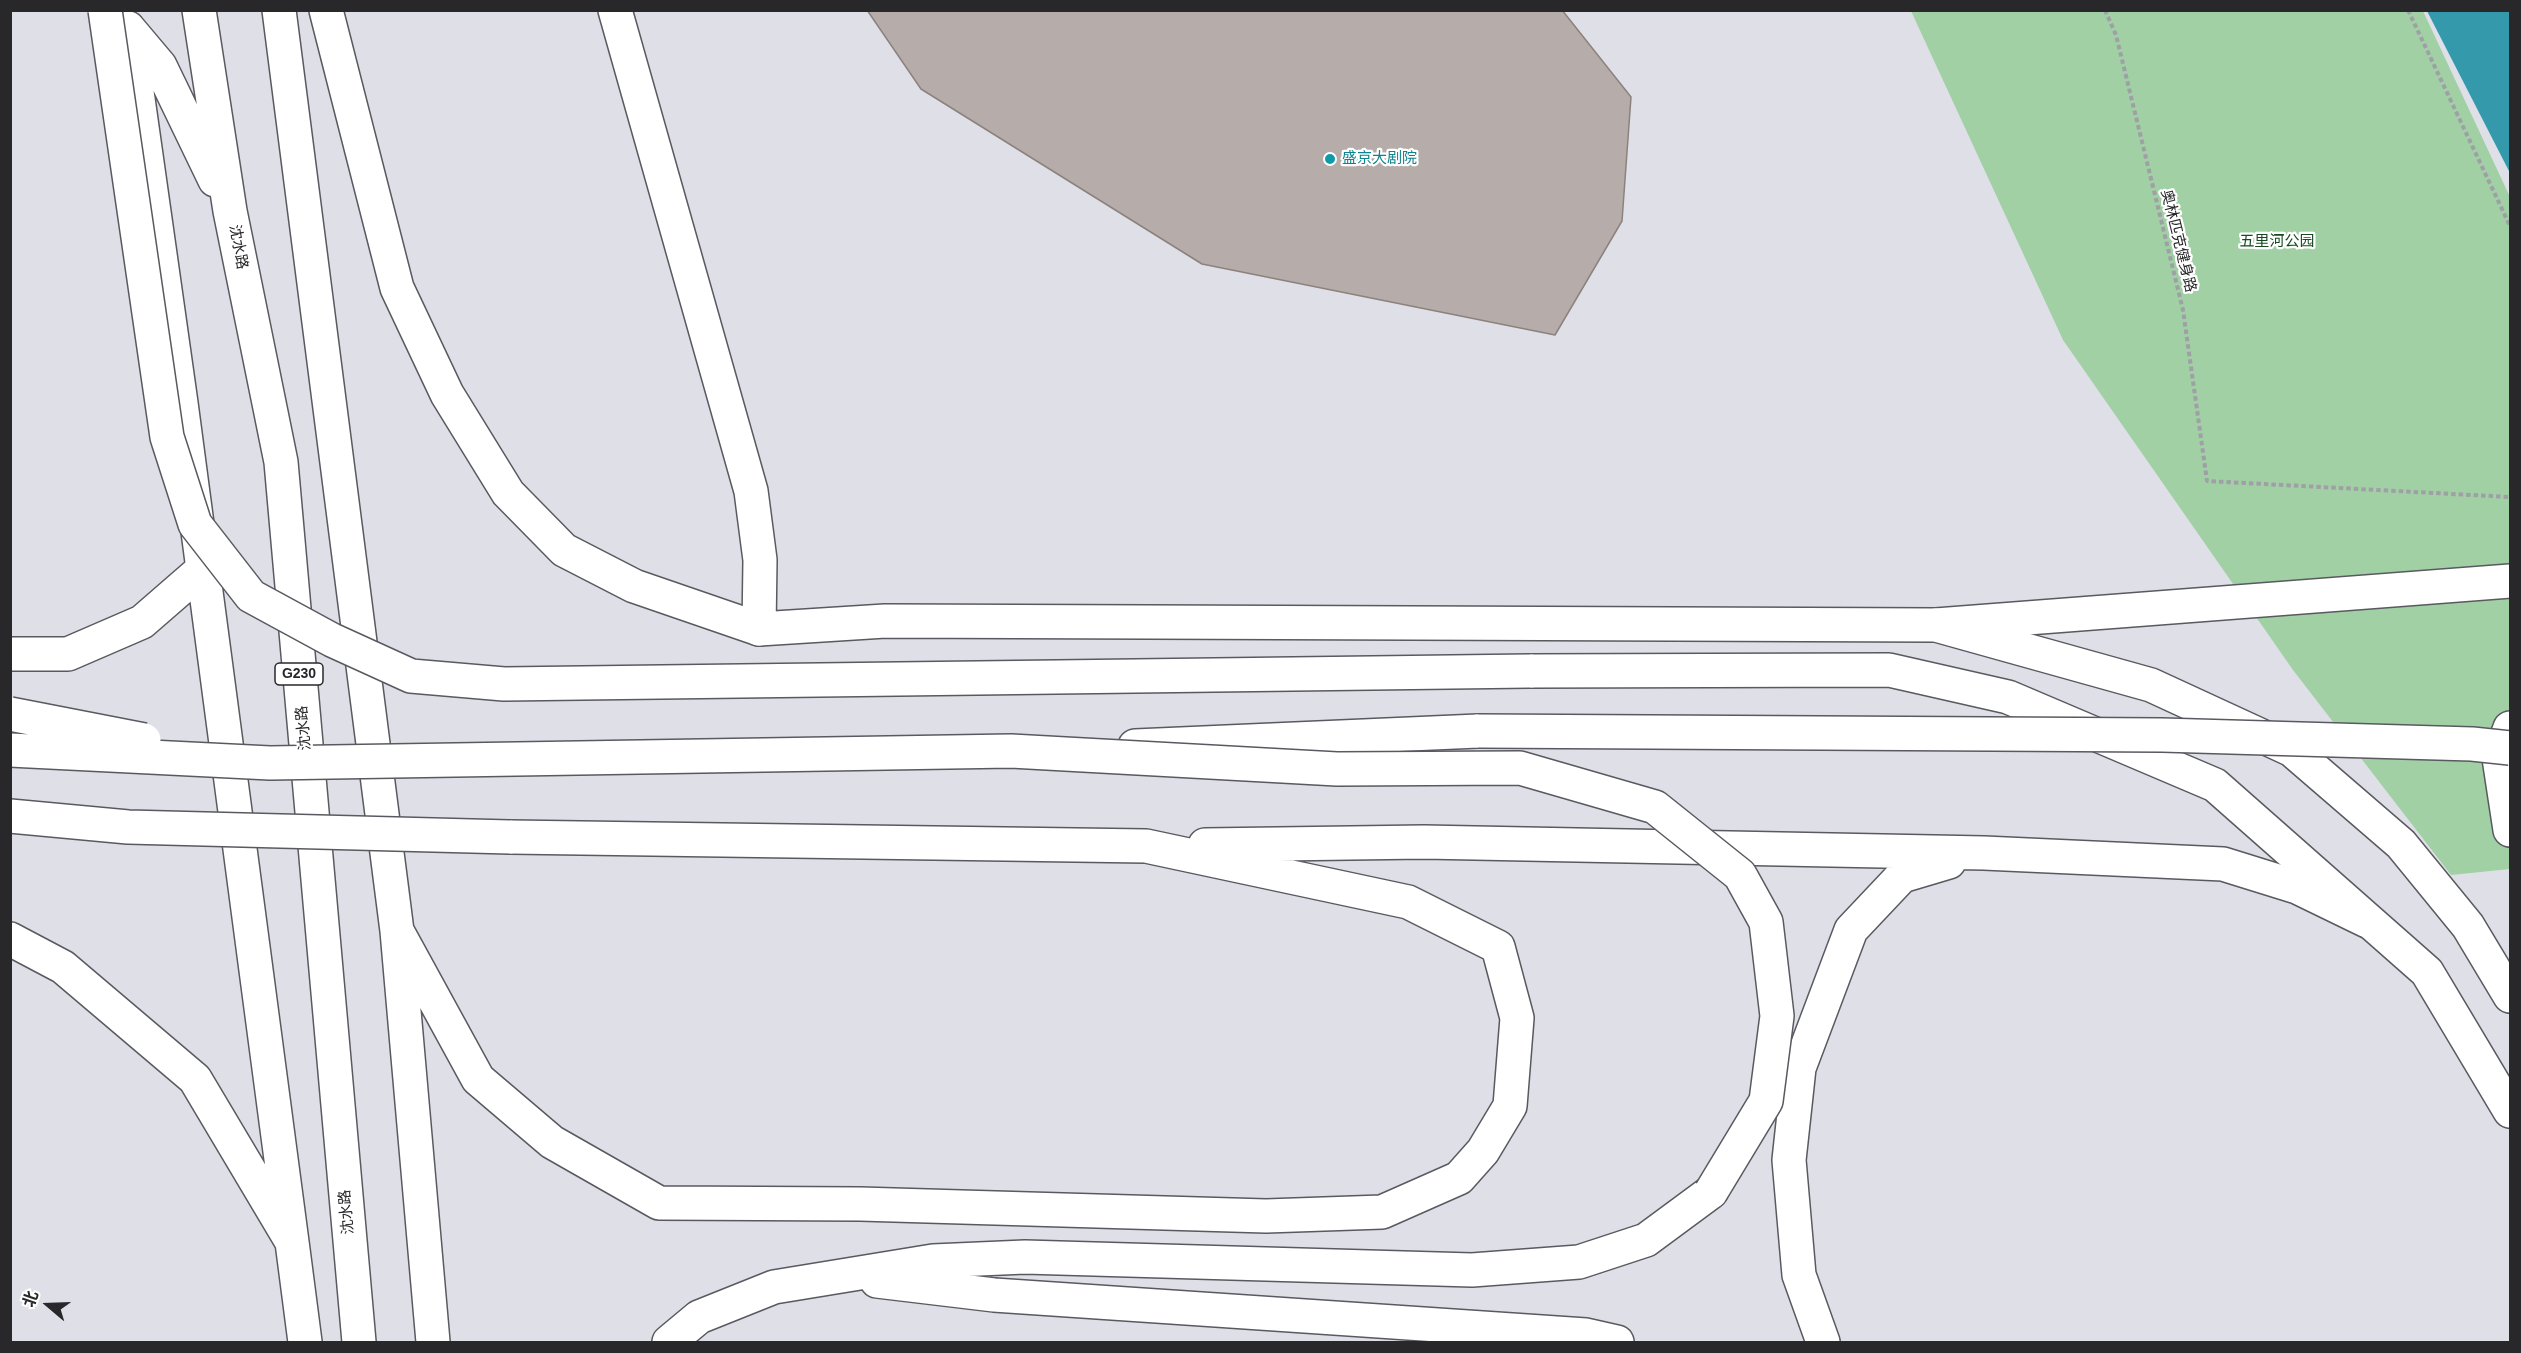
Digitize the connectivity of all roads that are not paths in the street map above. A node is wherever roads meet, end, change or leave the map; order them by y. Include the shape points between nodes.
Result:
1 (199, 10) edge
2 (279, 10) edge
3 (326, 10) edge
4 (615, 10) edge
5 (115, 16) edge
6 (231, 211) junction
7 (203, 569) junction
8 (2511, 581) edge
9 (1936, 625) junction
10 (759, 629) junction
11 (10, 654) edge
12 (10, 714) edge
13 (2511, 728) edge
14 (2511, 748) edge
15 (10, 750) edge
16 (1011, 751) junction
17 (270, 764) junction
18 (10, 816) edge
19 (2511, 830) edge
20 (1146, 846) junction
21 (1984, 853) junction
22 (2367, 921) junction
23 (397, 931) junction
24 (10, 939) edge
25 (2511, 996) edge
26 (2511, 1111) edge
27 (292, 1242) junction
28 (846, 1277) junction
29 (305, 1342) edge
30 (359, 1342) edge
31 (433, 1342) edge
32 (669, 1342) edge
33 (1617, 1342) edge
34 (1823, 1342) edge

1 - 6 main road, 沈水路 / G230
2 - 23 main road
3 - 10 main road via 397,288 447,394 508,493 564,550 634,586
4 - 10 main road via 751,491 760,560
5 - 6 main road via 160,66
5 - 7 main road
5 - 22 main road, bridge via 167,437 195,524 251,596 332,640 411,676 504,684 1890,670 2008,697 2215,785
6 - 30 main road, 沈水路 / G230 via 280,462
7 - 11 main road via 142,622 68,654
7 - 27 main road
8 - 9 main road
9 - 10 main road via 885,621
9 - 25 main road via 2151,685 2292,750 2401,844 2468,926
12 - 17 main road, bridge
13 - 19 main road via 2499,758
14 - 16 main road, bridge via 2162,735 1478,732
15 - 17 main road, bridge
16 - 17 main road, bridge
16 - 28 main road, bridge via 1338,769 1520,768 1655,807 1740,875 1766,922 1777,1016 1766,1101 1711,1192 1646,1240 1579,1262 1472,1270 1024,1257 933,1261
18 - 20 main road, bridge via 128,827
20 - 21 main road via 1424,842
20 - 23 main road via 1408,902 1498,947 1517,1018 1510,1106 1483,1151 1459,1178 1382,1212 1266,1216 861,1204 659,1203 552,1142 478,1079
21 - 22 main road via 2223,864 2297,887
21 - 34 main road via 1902,876 1851,930 1799,1068 1789,1160 1796,1241 1799,1275
22 - 26 main road via 2427,972
23 - 31 main road
24 - 27 main road via 63,967 195,1079
27 - 29 main road
28 - 32 main road via 774,1287 699,1317
28 - 33 main road via 994,1295 1586,1335

